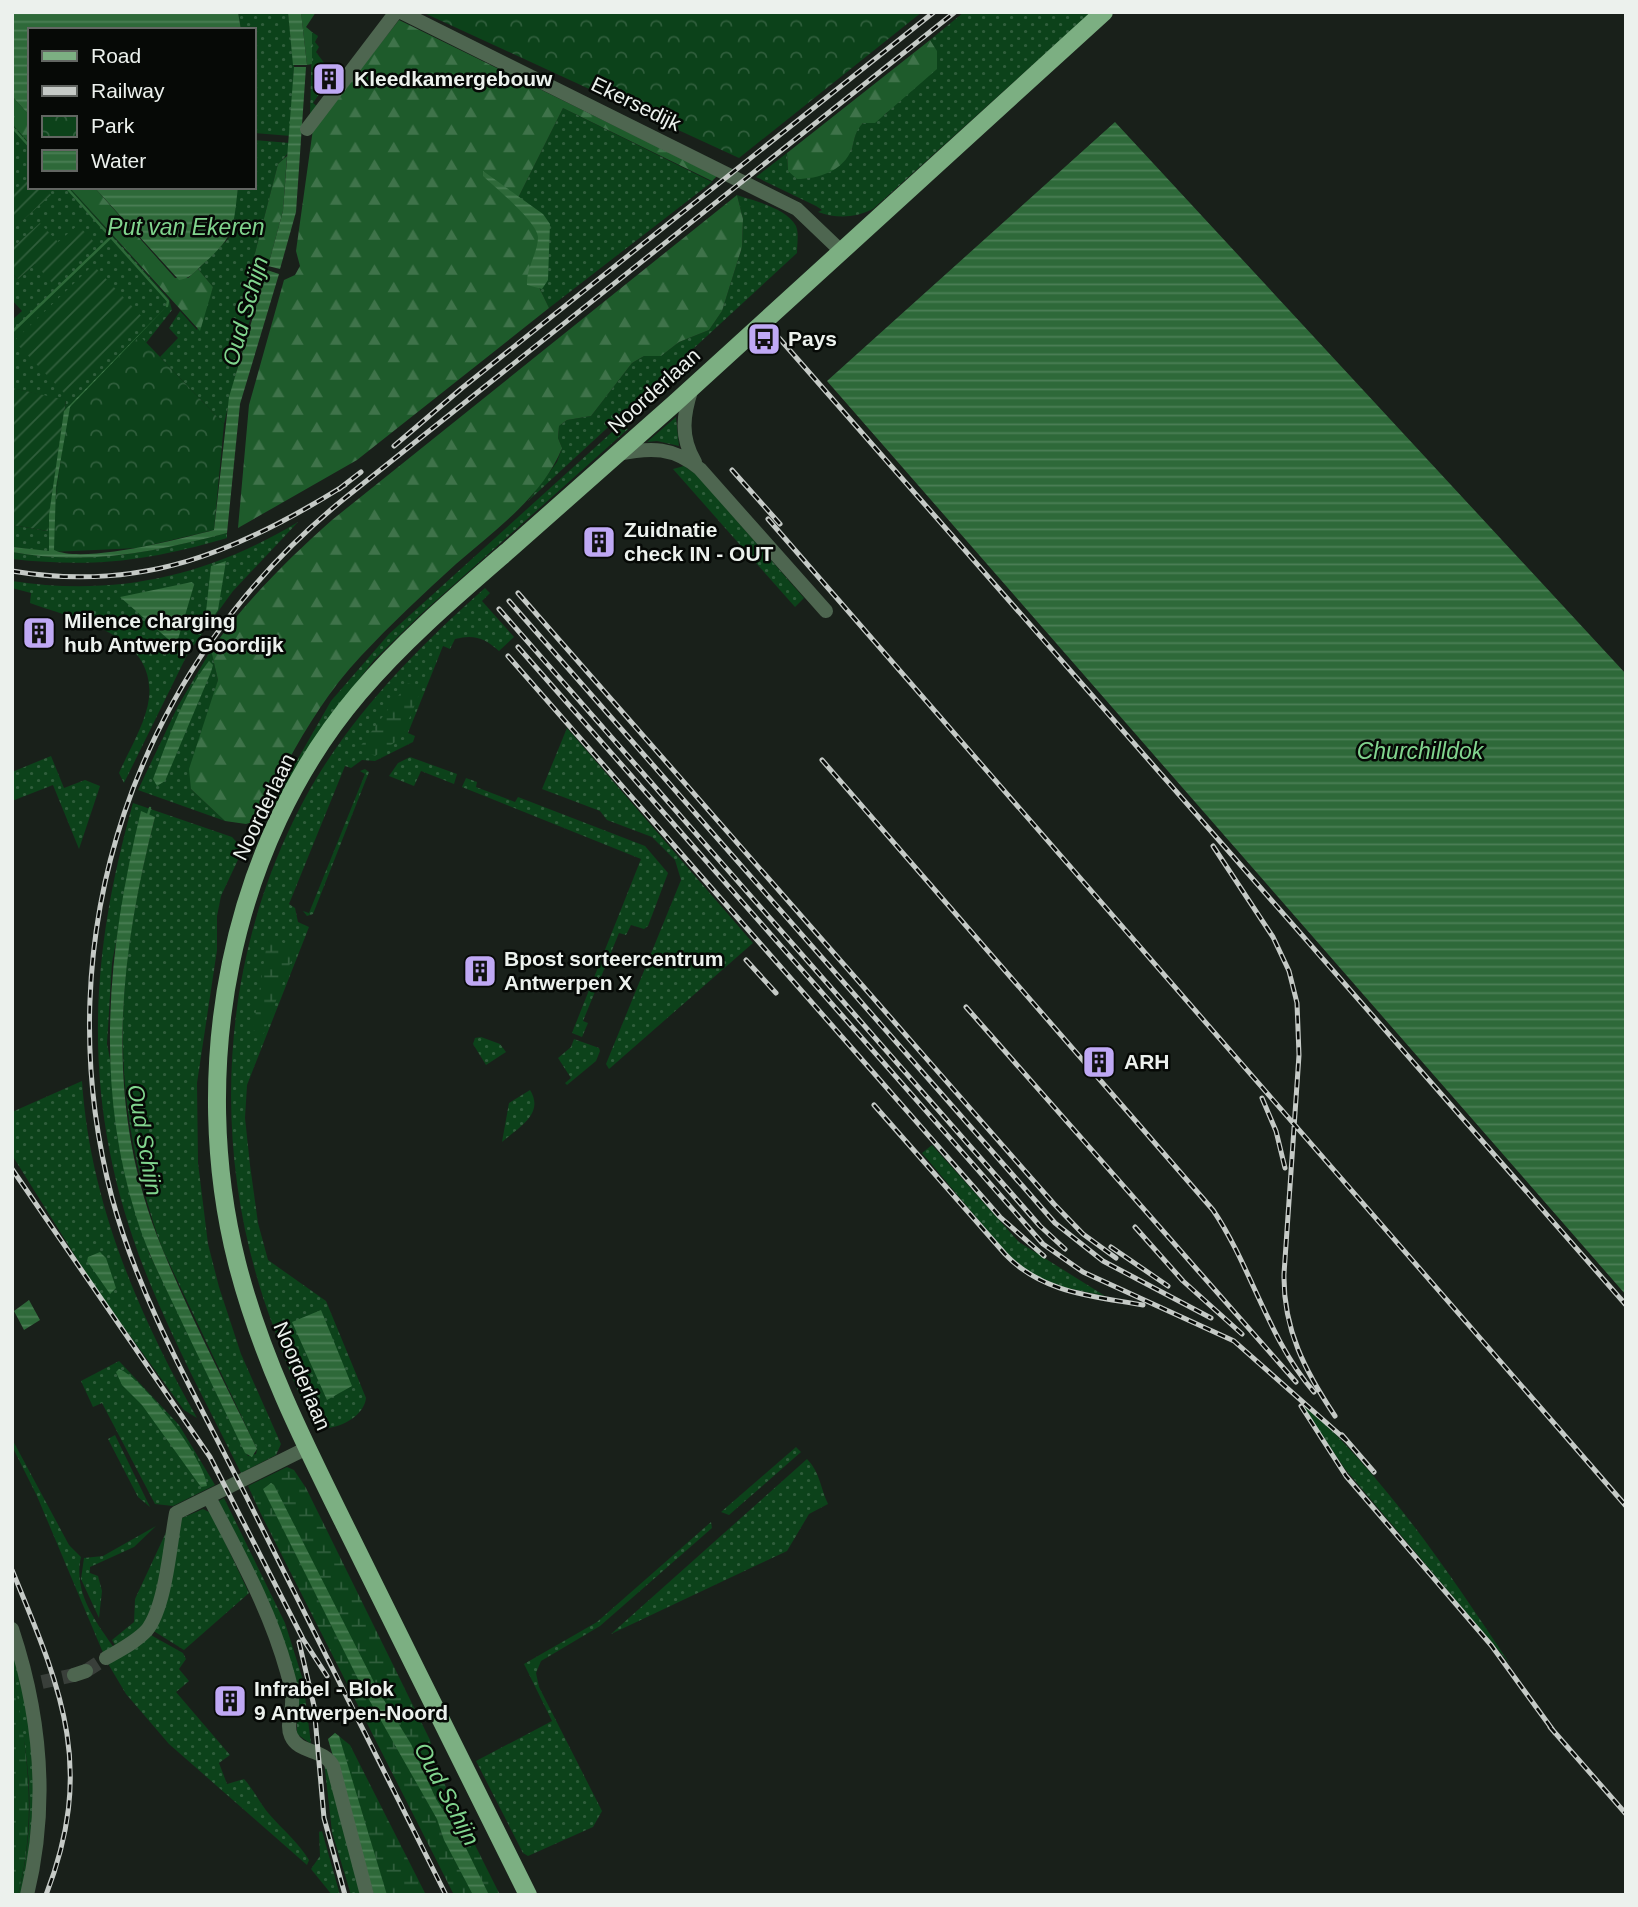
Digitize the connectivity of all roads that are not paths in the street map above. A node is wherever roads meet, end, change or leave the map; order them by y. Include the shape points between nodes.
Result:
1 (399, 12) edge
2 (1104, 12) edge
3 (307, 129) dead end
4 (841, 251) junction
5 (693, 387) junction
6 (618, 454) junction
7 (700, 469) junction
8 (826, 611) dead end
9 (307, 1448) junction
10 (210, 1499) junction
11 (12, 1629) edge
12 (106, 1658) tunnel mouth
13 (27, 1895) edge
14 (367, 1895) edge
15 (528, 1895) edge

1 - 3 street
1 - 4 street, Ekersedijk via 797,209
2 - 4 main road, Noorderlaan
4 - 5 main road, Noorderlaan
5 - 6 main road, Noorderlaan
5 - 7 street via 683,424 690,453
6 - 7 street via 640,449 672,451
6 - 9 main road, Noorderlaan via 419,629 354,700 297,784 266,845 251,888 225,996 218,1103 221,1162 229,1226 253,1315 269,1366
7 - 8 street
9 - 10 street
9 - 15 main road, Noorderlaan
10 - 12 street via 176,1513 158,1608 132,1643
10 - 14 street via 275,1636 293,1701 290,1734 298,1745 325,1755 333,1766
11 - 13 street via 36,1684 41,1797 39,1838

